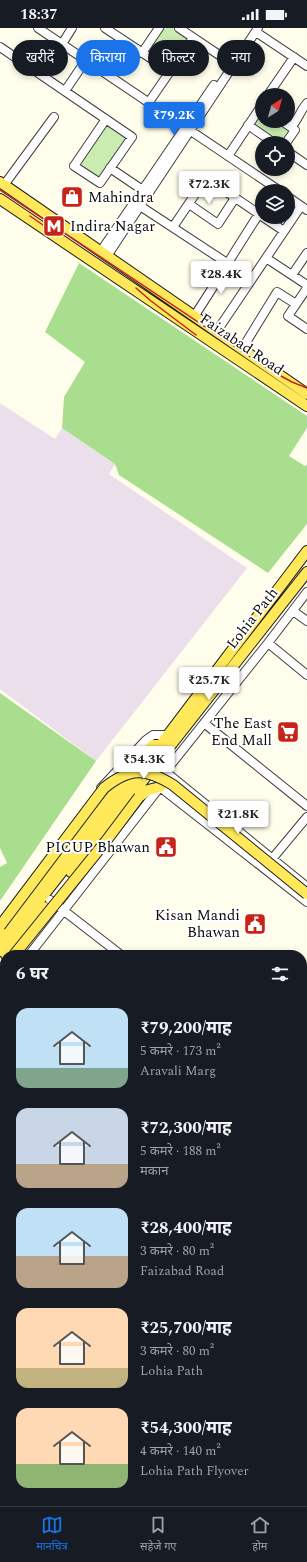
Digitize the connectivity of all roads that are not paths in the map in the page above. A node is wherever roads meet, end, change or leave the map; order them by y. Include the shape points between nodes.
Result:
1 (38, 28) edge
2 (72, 28) edge
3 (105, 28) edge
4 (159, 28) edge
5 (179, 28) edge
6 (256, 29) edge
7 (115, 31) edge
8 (193, 38) joint
9 (56, 40) edge
10 (64, 40) edge
11 (248, 40) edge
12 (1, 49) edge
13 (142, 53) junction
14 (217, 54) edge
15 (148, 57) edge
16 (294, 57) junction
17 (307, 66) edge
18 (76, 75) edge
19 (110, 76) edge
20 (167, 76) edge
21 (224, 76) edge
22 (273, 88) edge
23 (65, 91) junction
24 (149, 102) junction
25 (307, 103) edge
26 (255, 116) edge
27 (54, 117) dead end
28 (106, 119) junction
29 (295, 123) edge
30 (248, 125) junction
31 (292, 128) edge
32 (188, 129) junction
33 (264, 136) edge
34 (291, 136) edge
35 (228, 156) junction
36 (295, 157) edge
37 (307, 165) edge
38 (110, 168) junction
39 (2, 183) edge
40 (270, 184) edge
41 (146, 192) junction
42 (235, 198) junction
43 (0, 199) edge
44 (295, 202) edge
45 (138, 204) junction
46 (189, 204) junction
47 (304, 208) edge
48 (255, 212) edge
49 (255, 224) edge
50 (273, 224) edge
51 (173, 227) junction
52 (284, 231) junction
53 (307, 253) edge
54 (104, 254) junction
55 (266, 258) junction
56 (227, 263) junction
57 (292, 275) junction
58 (307, 285) edge
59 (307, 288) edge
60 (296, 304) junction
61 (195, 316) junction
62 (307, 329) edge
63 (217, 331) junction
64 (242, 349) junction
65 (296, 387) junction
66 (307, 390) edge
67 (307, 394) edge
68 (307, 406) edge
69 (307, 551) edge
70 (307, 572) edge
71 (307, 592) edge
72 (293, 611) junction
73 (307, 621) edge
74 (268, 643) junction
75 (307, 675) edge
76 (204, 723) junction
77 (170, 730) junction
78 (160, 744) junction
79 (156, 764) junction
80 (165, 772) junction
81 (160, 787) junction
82 (190, 791) junction
83 (181, 803) junction
84 (307, 806) edge
85 (307, 817) edge
86 (272, 859) junction
87 (307, 887) edge
88 (307, 894) edge
89 (50, 900) junction
90 (307, 902) edge
91 (65, 911) junction
92 (0, 918) edge
93 (0, 926) edge
94 (0, 938) edge
95 (1, 950) edge
96 (9, 950) edge
97 (18, 950) edge
98 (33, 950) edge
99 (115, 950) edge

1 - 9 street
2 - 10 street
3 - 7 street
4 - 13 street
5 - 8 street
6 - 11 street
6 - 16 street
7 - 13 street
8 - 14 street
12 - 23 street
13 - 15 street
16 - 17 street
16 - 22 street
18 - 23 street
19 - 24 street
20 - 24 street
21 - 32 street
23 - 28 street
24 - 32 street
25 - 29 street via 301,109
26 - 30 street
27 - 39 street
28 - 38 street via 132,136
28 - 38 street via 74,166 100,183
30 - 33 street
30 - 35 street
31 - 34 street via 295,130
32 - 35 street
32 - 41 street
35 - 40 street
36 - 37 street
38 - 41 street
39 - 54 main road, Faizabad Road
41 - 45 street
42 - 46 street via 218,224
42 - 46 street via 206,178
42 - 48 street
43 - 68 main road, Faizabad Road
44 - 47 street
45 - 51 street
45 - 54 street
46 - 51 street
47 - 52 street
49 - 56 street
50 - 52 street
51 - 56 street
52 - 55 street
53 - 57 street
54 - 61 main road, Faizabad Road
55 - 57 street
55 - 63 street
56 - 61 street
57 - 58 street
59 - 60 street
60 - 62 street via 288,316
60 - 64 street via 277,292
61 - 63 main road, Faizabad Road
63 - 64 main road, Faizabad Road
64 - 65 main road, Faizabad Road
65 - 66 main road
65 - 67 main road, Faizabad Road
69 - 77 main road, Lohia Path
70 - 79 main road, Lohia Path
71 - 72 street
72 - 73 street
72 - 74 street
74 - 75 street
74 - 76 street
76 - 80 street
76 - 84 street
77 - 78 main road, Lohia Path
77 - 92 street via 153,735 108,779
78 - 94 main road via 153,745 147,750
78 - 95 main road, Lohia Path
79 - 80 street
79 - 89 main road, Lohia Path
80 - 82 street
81 - 83 street
81 - 91 street
81 - 97 main road, bridge via 148,790 139,797
82 - 83 street
82 - 86 street
83 - 90 street
85 - 86 street
86 - 87 street
88 - 93 main road, bridge via 173,785 161,777 146,772 135,772 116,779 104,788
89 - 91 street
89 - 96 main road, Lohia Path
91 - 98 street
91 - 99 street

